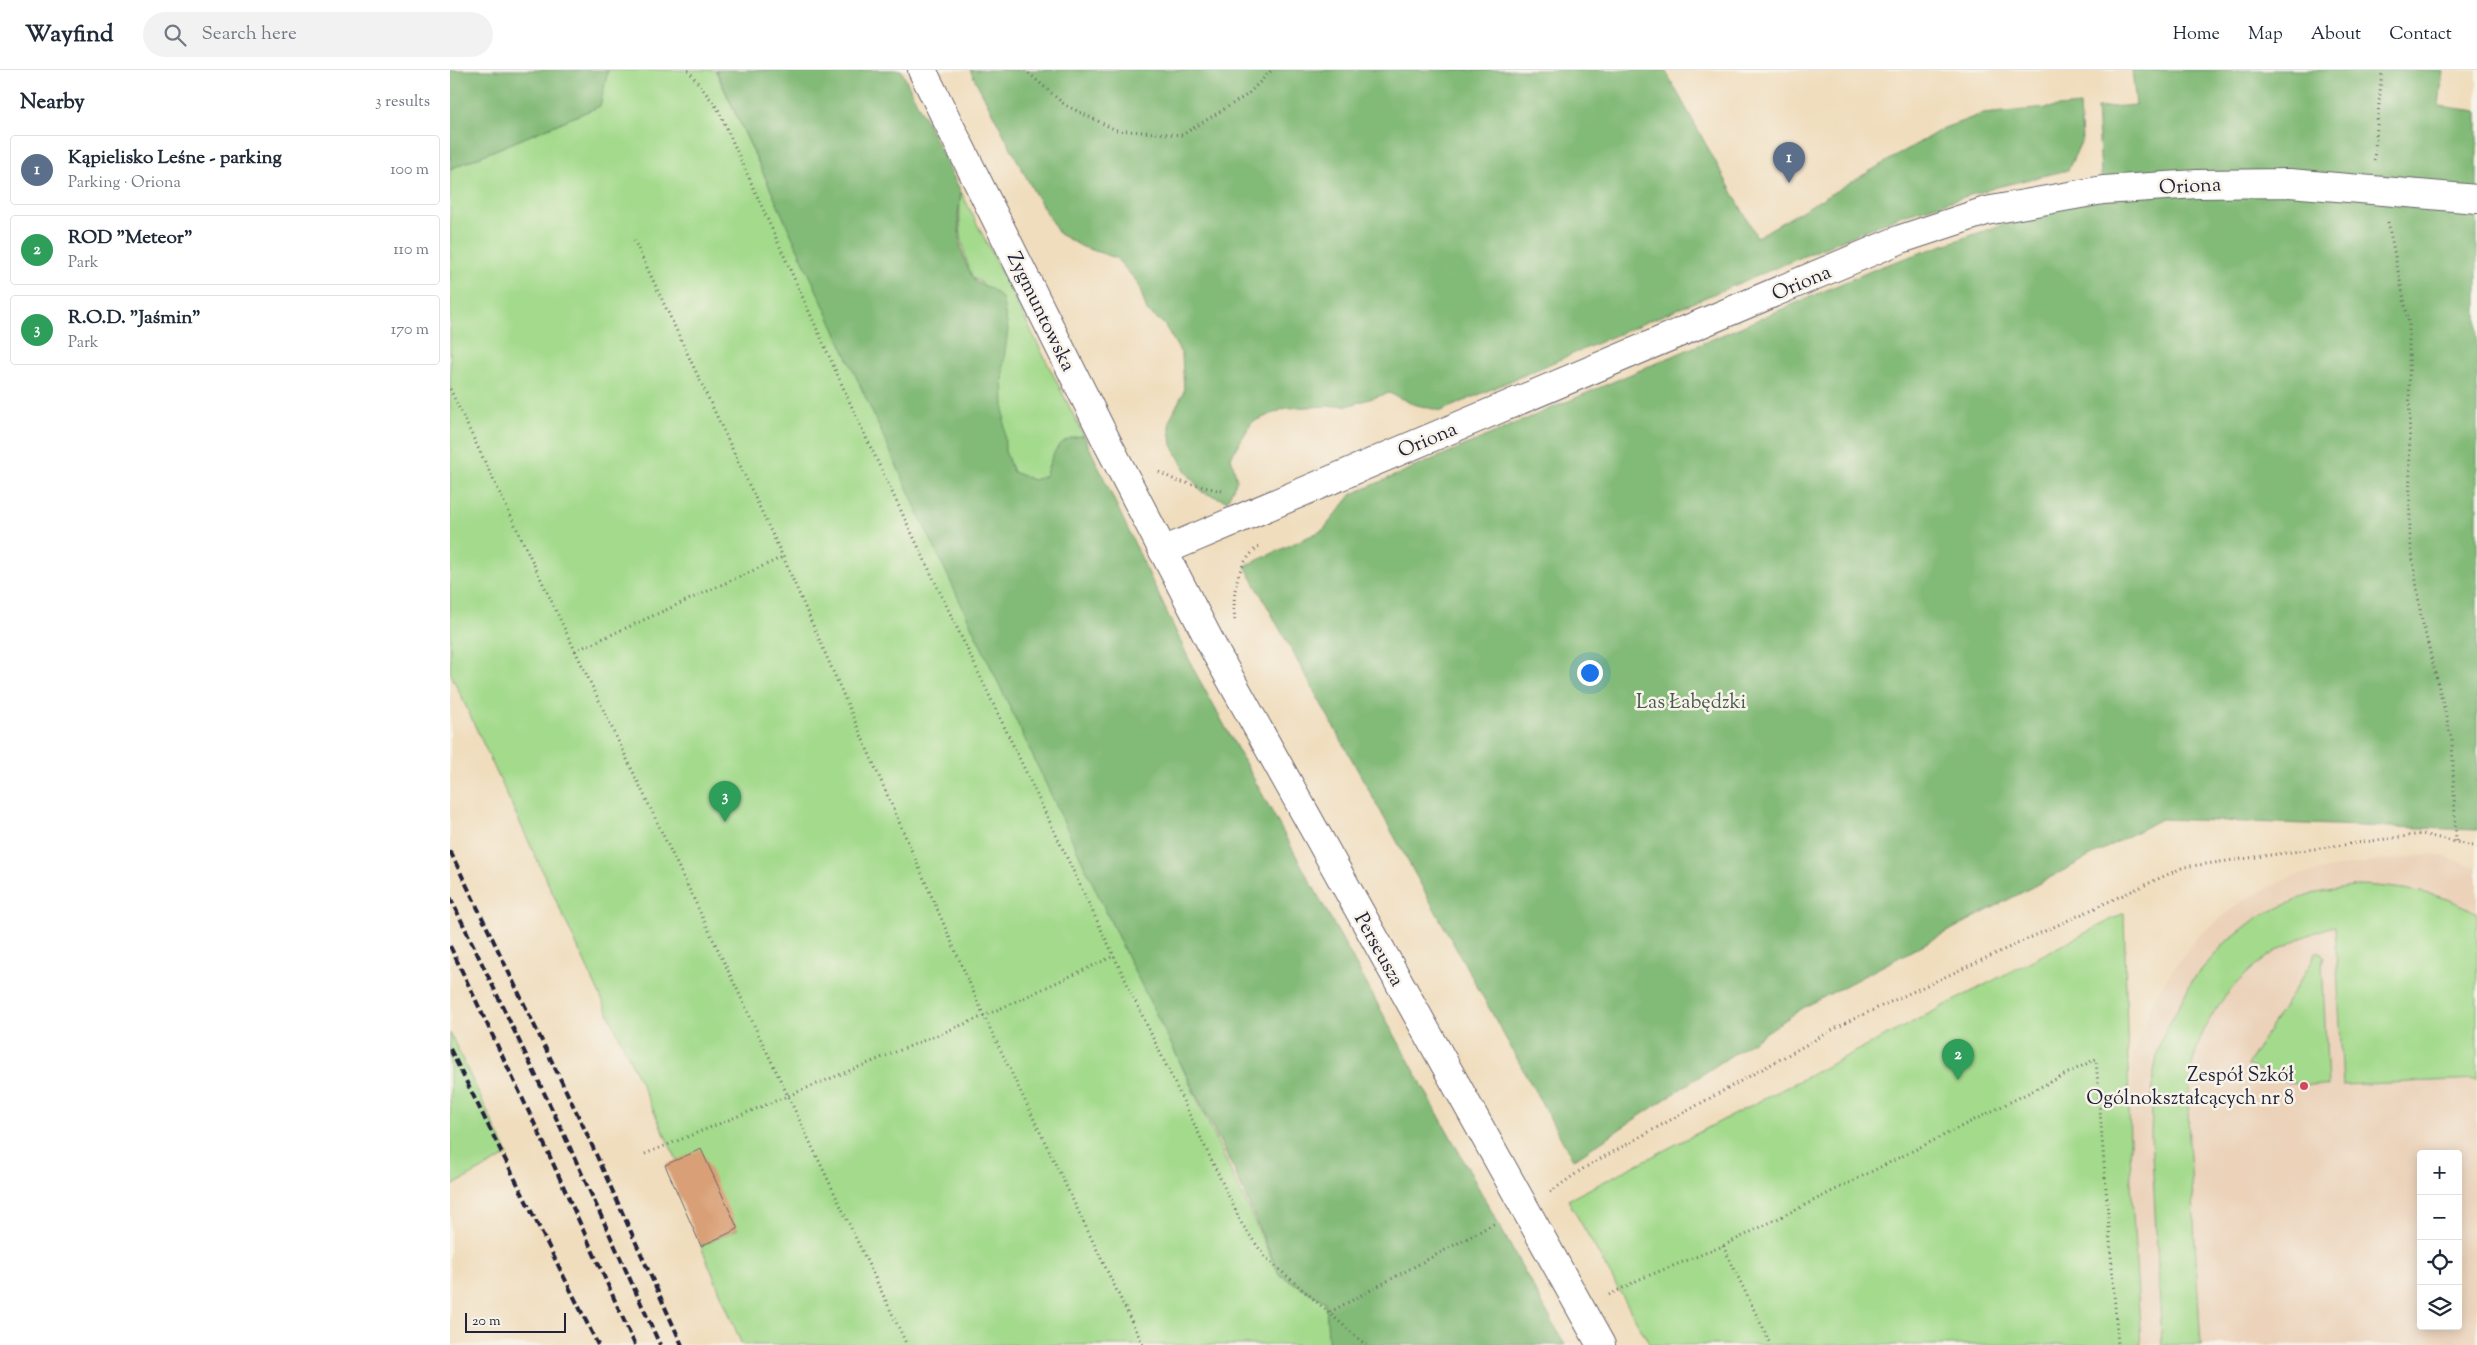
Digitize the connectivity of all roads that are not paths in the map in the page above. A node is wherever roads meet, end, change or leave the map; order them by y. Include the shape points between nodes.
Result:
1 (922, 70) edge
2 (2477, 199) edge
3 (1162, 551) junction
4 (1602, 1345) edge

1 - 3 street, Zygmuntowska
2 - 3 street, Oriona via 2290,183 2197,184 2103,190 1986,211 1901,239
3 - 4 street, Perseusza

